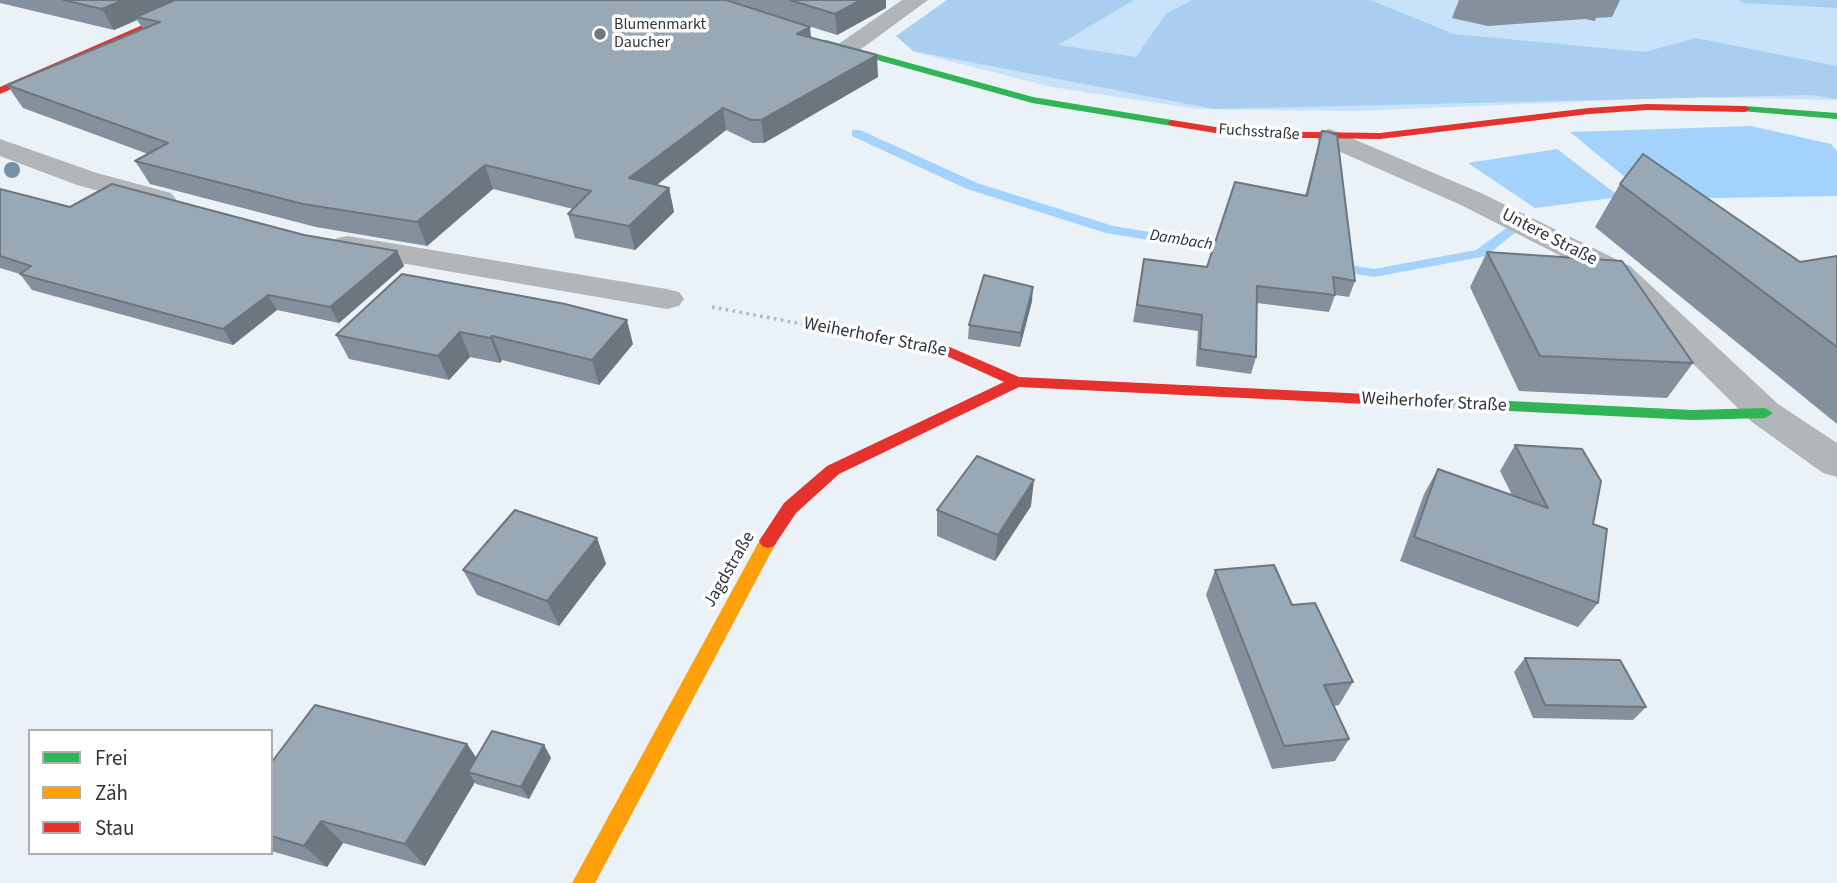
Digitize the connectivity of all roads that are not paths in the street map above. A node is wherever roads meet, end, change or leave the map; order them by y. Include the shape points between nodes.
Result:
1 (208, 0) edge
2 (916, 0) edge
3 (814, 40) edge
4 (845, 50) junction
5 (0, 91) edge
6 (1837, 116) edge
7 (1330, 137) junction
8 (0, 147) edge
9 (183, 205) edge
10 (313, 239) edge
11 (667, 299) road end
12 (945, 350) road end
13 (1017, 382) junction
14 (1765, 413) junction
15 (1837, 463) edge
16 (583, 883) edge

1 - 5 main road
2 - 4 street
3 - 4 main road, Fuchsstraße
4 - 7 main road, Fuchsstraße via 1032,100 1240,134
6 - 7 main road, Fuchsstraße via 1647,107 1380,136
7 - 14 street, Untere Straße via 1471,199 1619,273
8 - 9 street via 87,179
10 - 11 street
12 - 13 main road, Weiherhofer Straße
13 - 14 main road, Weiherhofer Straße via 1692,415
13 - 16 main road, Jagdstraße via 833,470 790,508 756,559
14 - 15 street, Untere Straße

